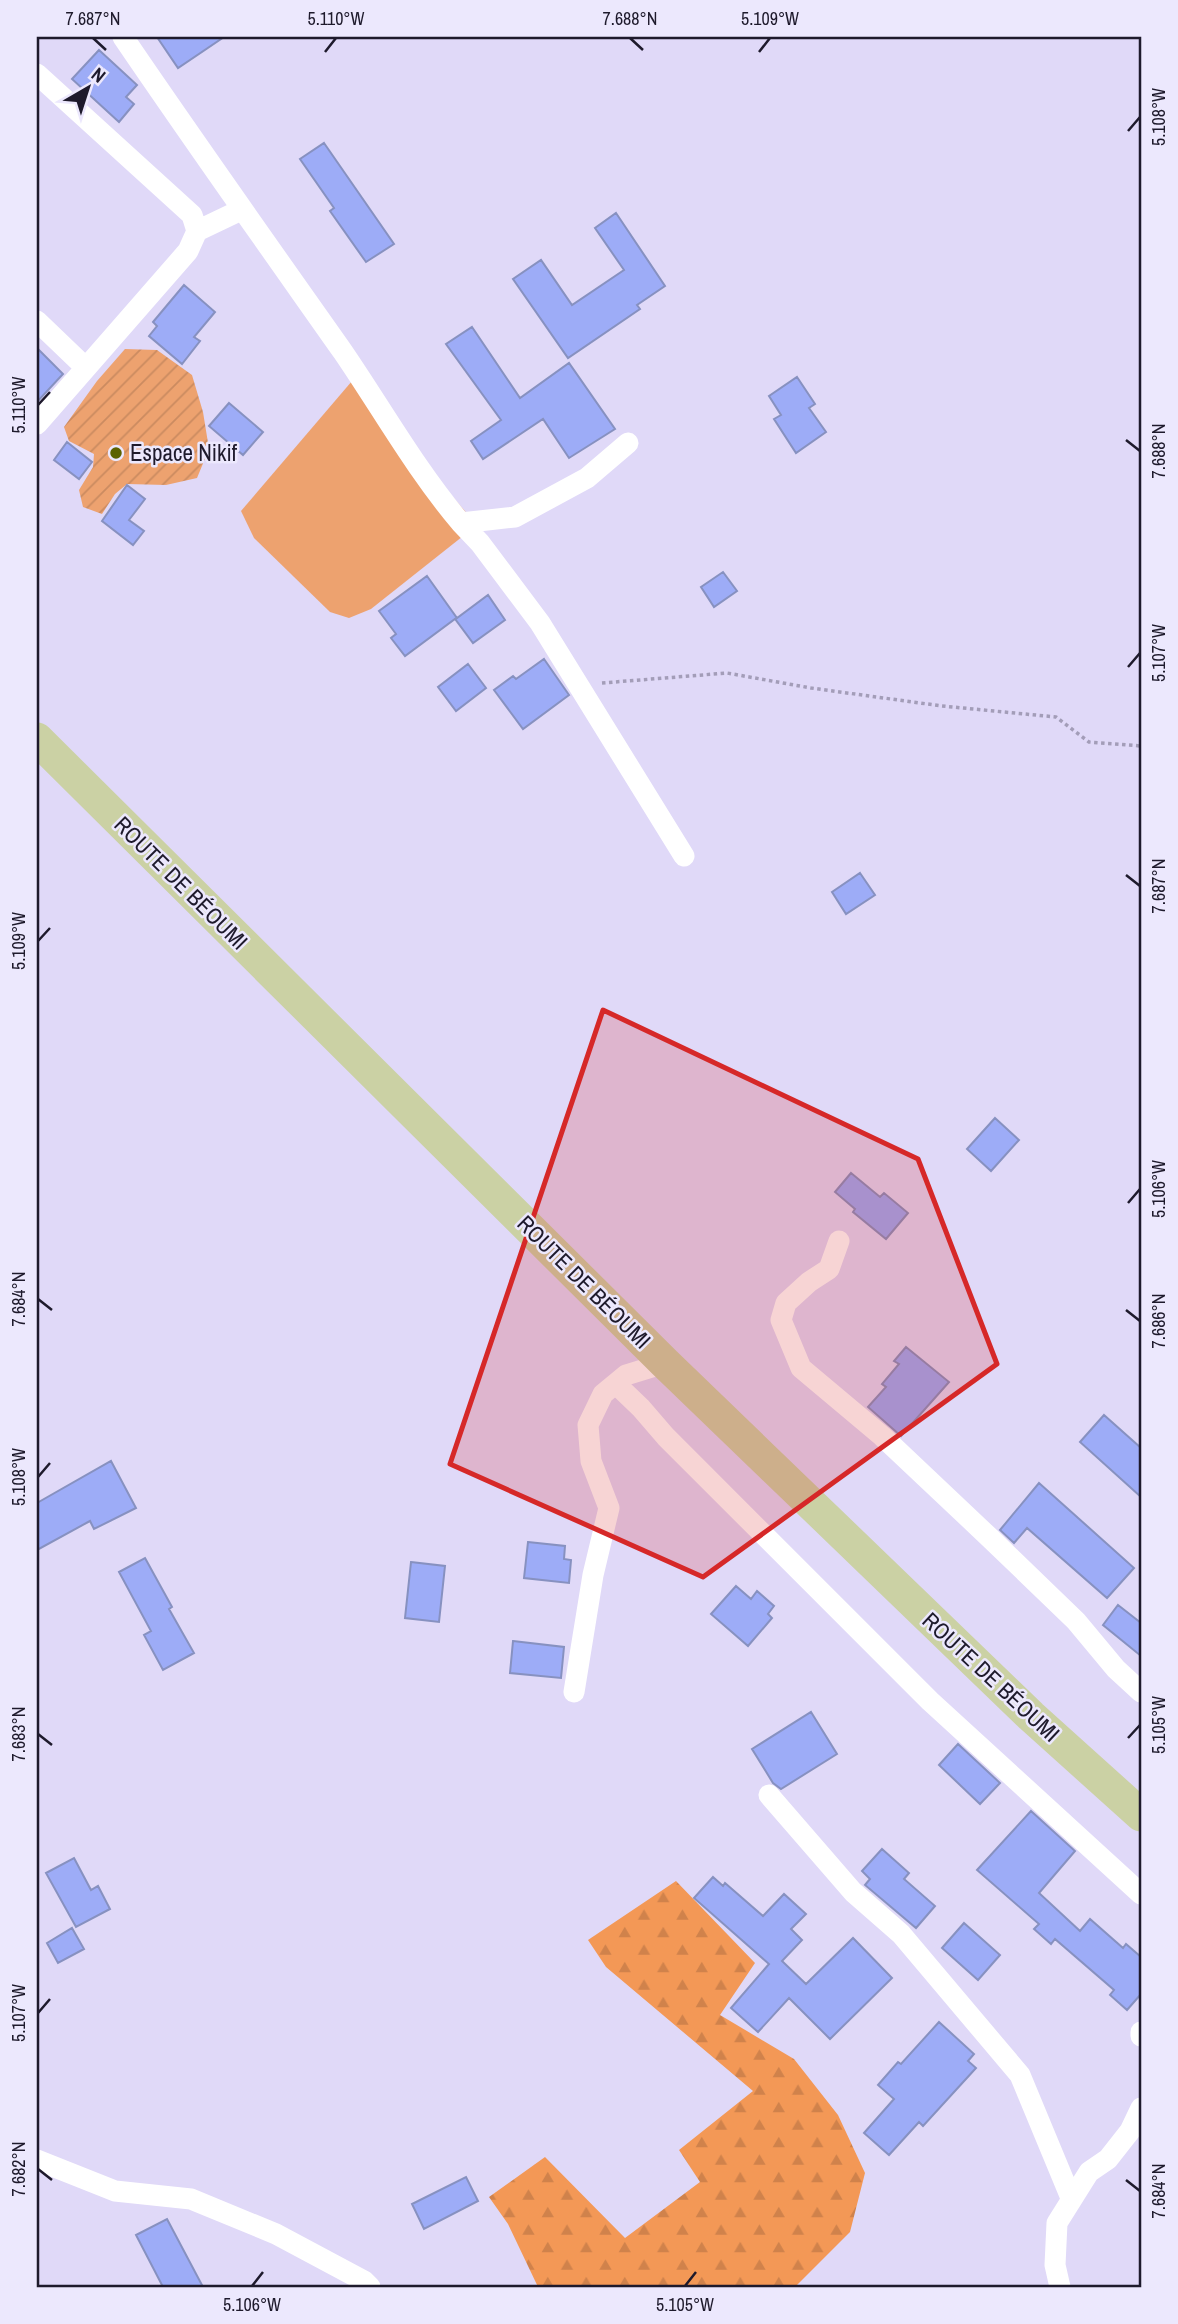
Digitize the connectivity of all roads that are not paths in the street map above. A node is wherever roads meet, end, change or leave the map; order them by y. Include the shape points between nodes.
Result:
1 (123, 37) edge
2 (37, 74) edge
3 (241, 210) junction
4 (197, 231) junction
5 (37, 321) edge
6 (86, 368) junction
7 (37, 425) edge
8 (628, 443) dead end
9 (461, 523) junction
10 (37, 739) edge
11 (684, 856) dead end
12 (839, 1241) dead end
13 (665, 1363) junction
14 (616, 1384) junction
15 (574, 1692) dead end
16 (1141, 1692) edge
17 (769, 1795) dead end
18 (1141, 1815) edge
19 (1141, 1894) edge
20 (1141, 2108) edge
21 (37, 2160) edge
22 (1071, 2198) junction
23 (370, 2287) edge
24 (1060, 2287) edge

1 - 3 street
2 - 4 street via 192,215
3 - 4 street
3 - 9 street
4 - 6 street via 188,251
5 - 6 street
6 - 7 street
8 - 9 street via 587,478 515,517
9 - 11 street via 540,623
10 - 13 main road, ROUTE DE BÉOUMI
12 - 16 street via 829,1269 786,1303 781,1320 800,1368 882,1436 990,1538 1076,1620
13 - 14 street via 626,1375
13 - 18 main road, ROUTE DE BÉOUMI via 991,1678
14 - 15 street via 603,1394 588,1425 591,1461 609,1508
14 - 19 street via 930,1701
17 - 22 street via 853,1892 901,1934 1020,2075
20 - 22 street via 1108,2160 1088,2172
21 - 23 street via 116,2191 191,2199 244,2219
22 - 24 street via 1057,2223 1055,2265

